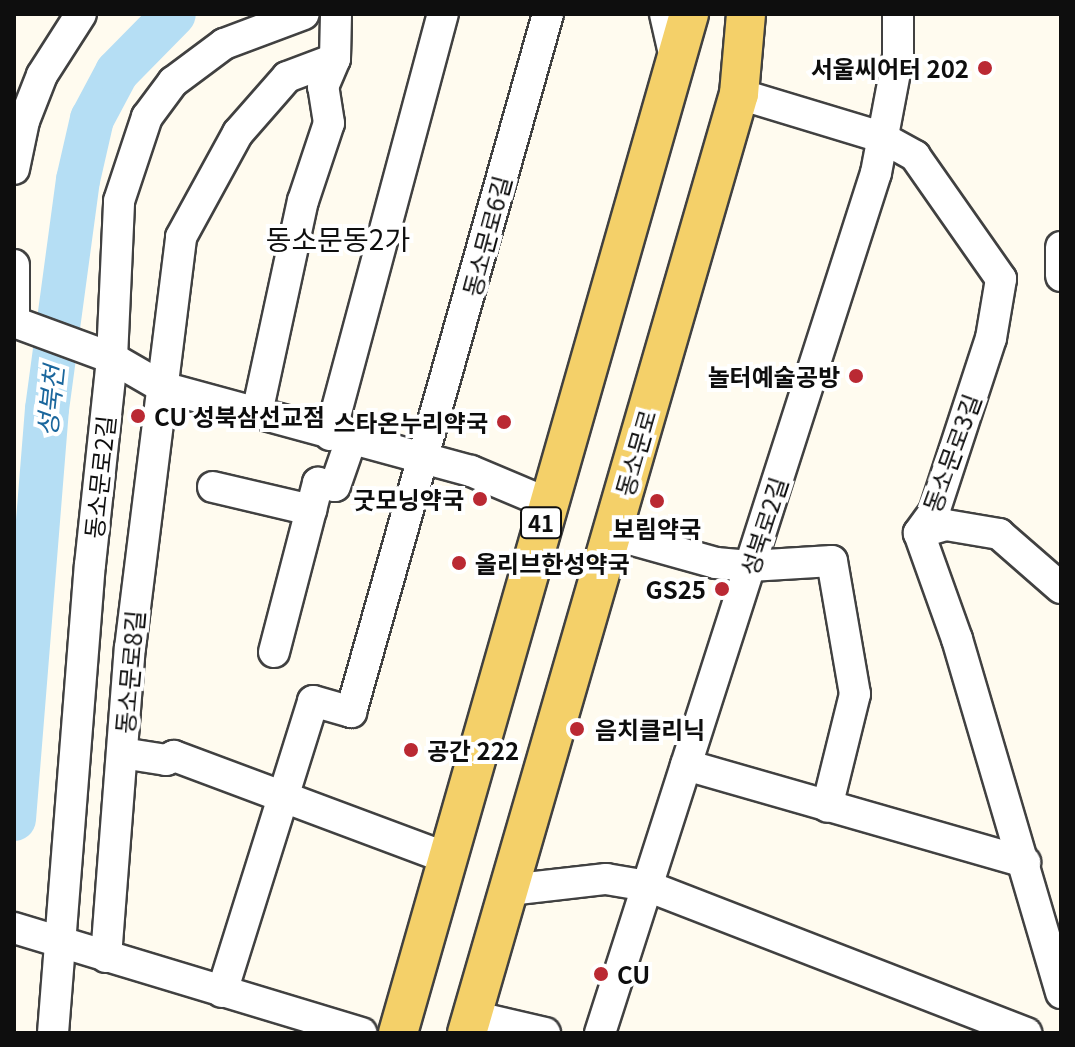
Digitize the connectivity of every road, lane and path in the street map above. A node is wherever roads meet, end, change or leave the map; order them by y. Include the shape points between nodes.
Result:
1 (81, 14) edge
2 (304, 14) edge
3 (336, 14) edge
4 (443, 14) edge
5 (548, 14) edge
6 (665, 14) edge
7 (672, 14) edge
8 (689, 14) edge
9 (746, 14) edge
10 (898, 14) edge
11 (675, 58) junction
12 (335, 59) junction
13 (739, 94) junction
14 (881, 137) junction
15 (14, 169) edge
16 (1061, 247) edge
17 (14, 265) edge
18 (1061, 276) edge
19 (18, 324) edge
20 (105, 355) junction
21 (162, 387) junction
22 (257, 413) junction
23 (341, 437) junction
24 (426, 459) junction
25 (213, 487) dead end
26 (547, 503) junction
27 (311, 510) junction
28 (919, 533) junction
29 (612, 534) junction
30 (750, 566) junction
31 (1057, 580) edge
32 (274, 652) dead end
33 (122, 753) junction
34 (686, 765) junction
35 (284, 794) junction
36 (827, 807) junction
37 (447, 858) junction
38 (1025, 862) junction
39 (647, 886) junction
40 (509, 890) junction
41 (14, 928) edge
42 (58, 943) junction
43 (106, 957) junction
44 (222, 992) junction
45 (1061, 993) edge
46 (470, 1024) edge
47 (53, 1033) edge
48 (362, 1033) edge
49 (398, 1033) edge
50 (545, 1033) edge
51 (600, 1033) edge
52 (1026, 1033) edge

1 - 15 street via 42,75 24,121
2 - 20 street, 동소문로2길 via 250,30 199,60 173,82 147,117 119,201
3 - 12 street
4 - 23 street
5 - 24 street, 동소문로6길
6 - 11 street
7 - 11 main road
8 - 11 main road, 41
9 - 13 main road, 동소문로
10 - 14 street, 성북로2길 via 898,57
11 - 26 main road, 41
12 - 21 street via 287,77 238,133 181,237
12 - 22 street via 323,87 329,123 303,201
13 - 14 street, 동소문로3길
13 - 29 main road, 동소문로
14 - 28 street, 동소문로3길 via 915,156 1001,279 986,353 934,512
14 - 30 street, 성북로2길 via 876,173
16 - 18 street
17 - 19 street
19 - 20 street
20 - 21 street
20 - 42 street, 동소문로2길
21 - 22 street
21 - 33 street, 동소문로8길
22 - 23 street
23 - 24 street
23 - 27 street via 335,486 318,483
24 - 26 street via 471,471
24 - 35 street, 동소문로6길 via 351,712 313,701
25 - 27 street
26 - 37 main road, 41
27 - 32 street
28 - 31 street via 946,525 999,534
28 - 38 street, 동소문로3길
29 - 30 street via 716,563
29 - 40 main road, 동소문로
30 - 34 street, 성북로2길
30 - 36 street via 832,561 855,694
33 - 35 street via 166,760 174,756
33 - 43 street, 동소문로8길
34 - 36 street
34 - 39 street, 성북로2길
35 - 37 street
35 - 44 street
36 - 38 street
37 - 49 main road, 41
38 - 45 street, 동소문로3길
39 - 40 street via 606,879
39 - 51 street, 성북로2길
39 - 52 street
40 - 46 main road, 동소문로
41 - 42 street
42 - 43 street
42 - 47 street, 동소문로2길
43 - 44 street
44 - 48 street
46 - 50 street

